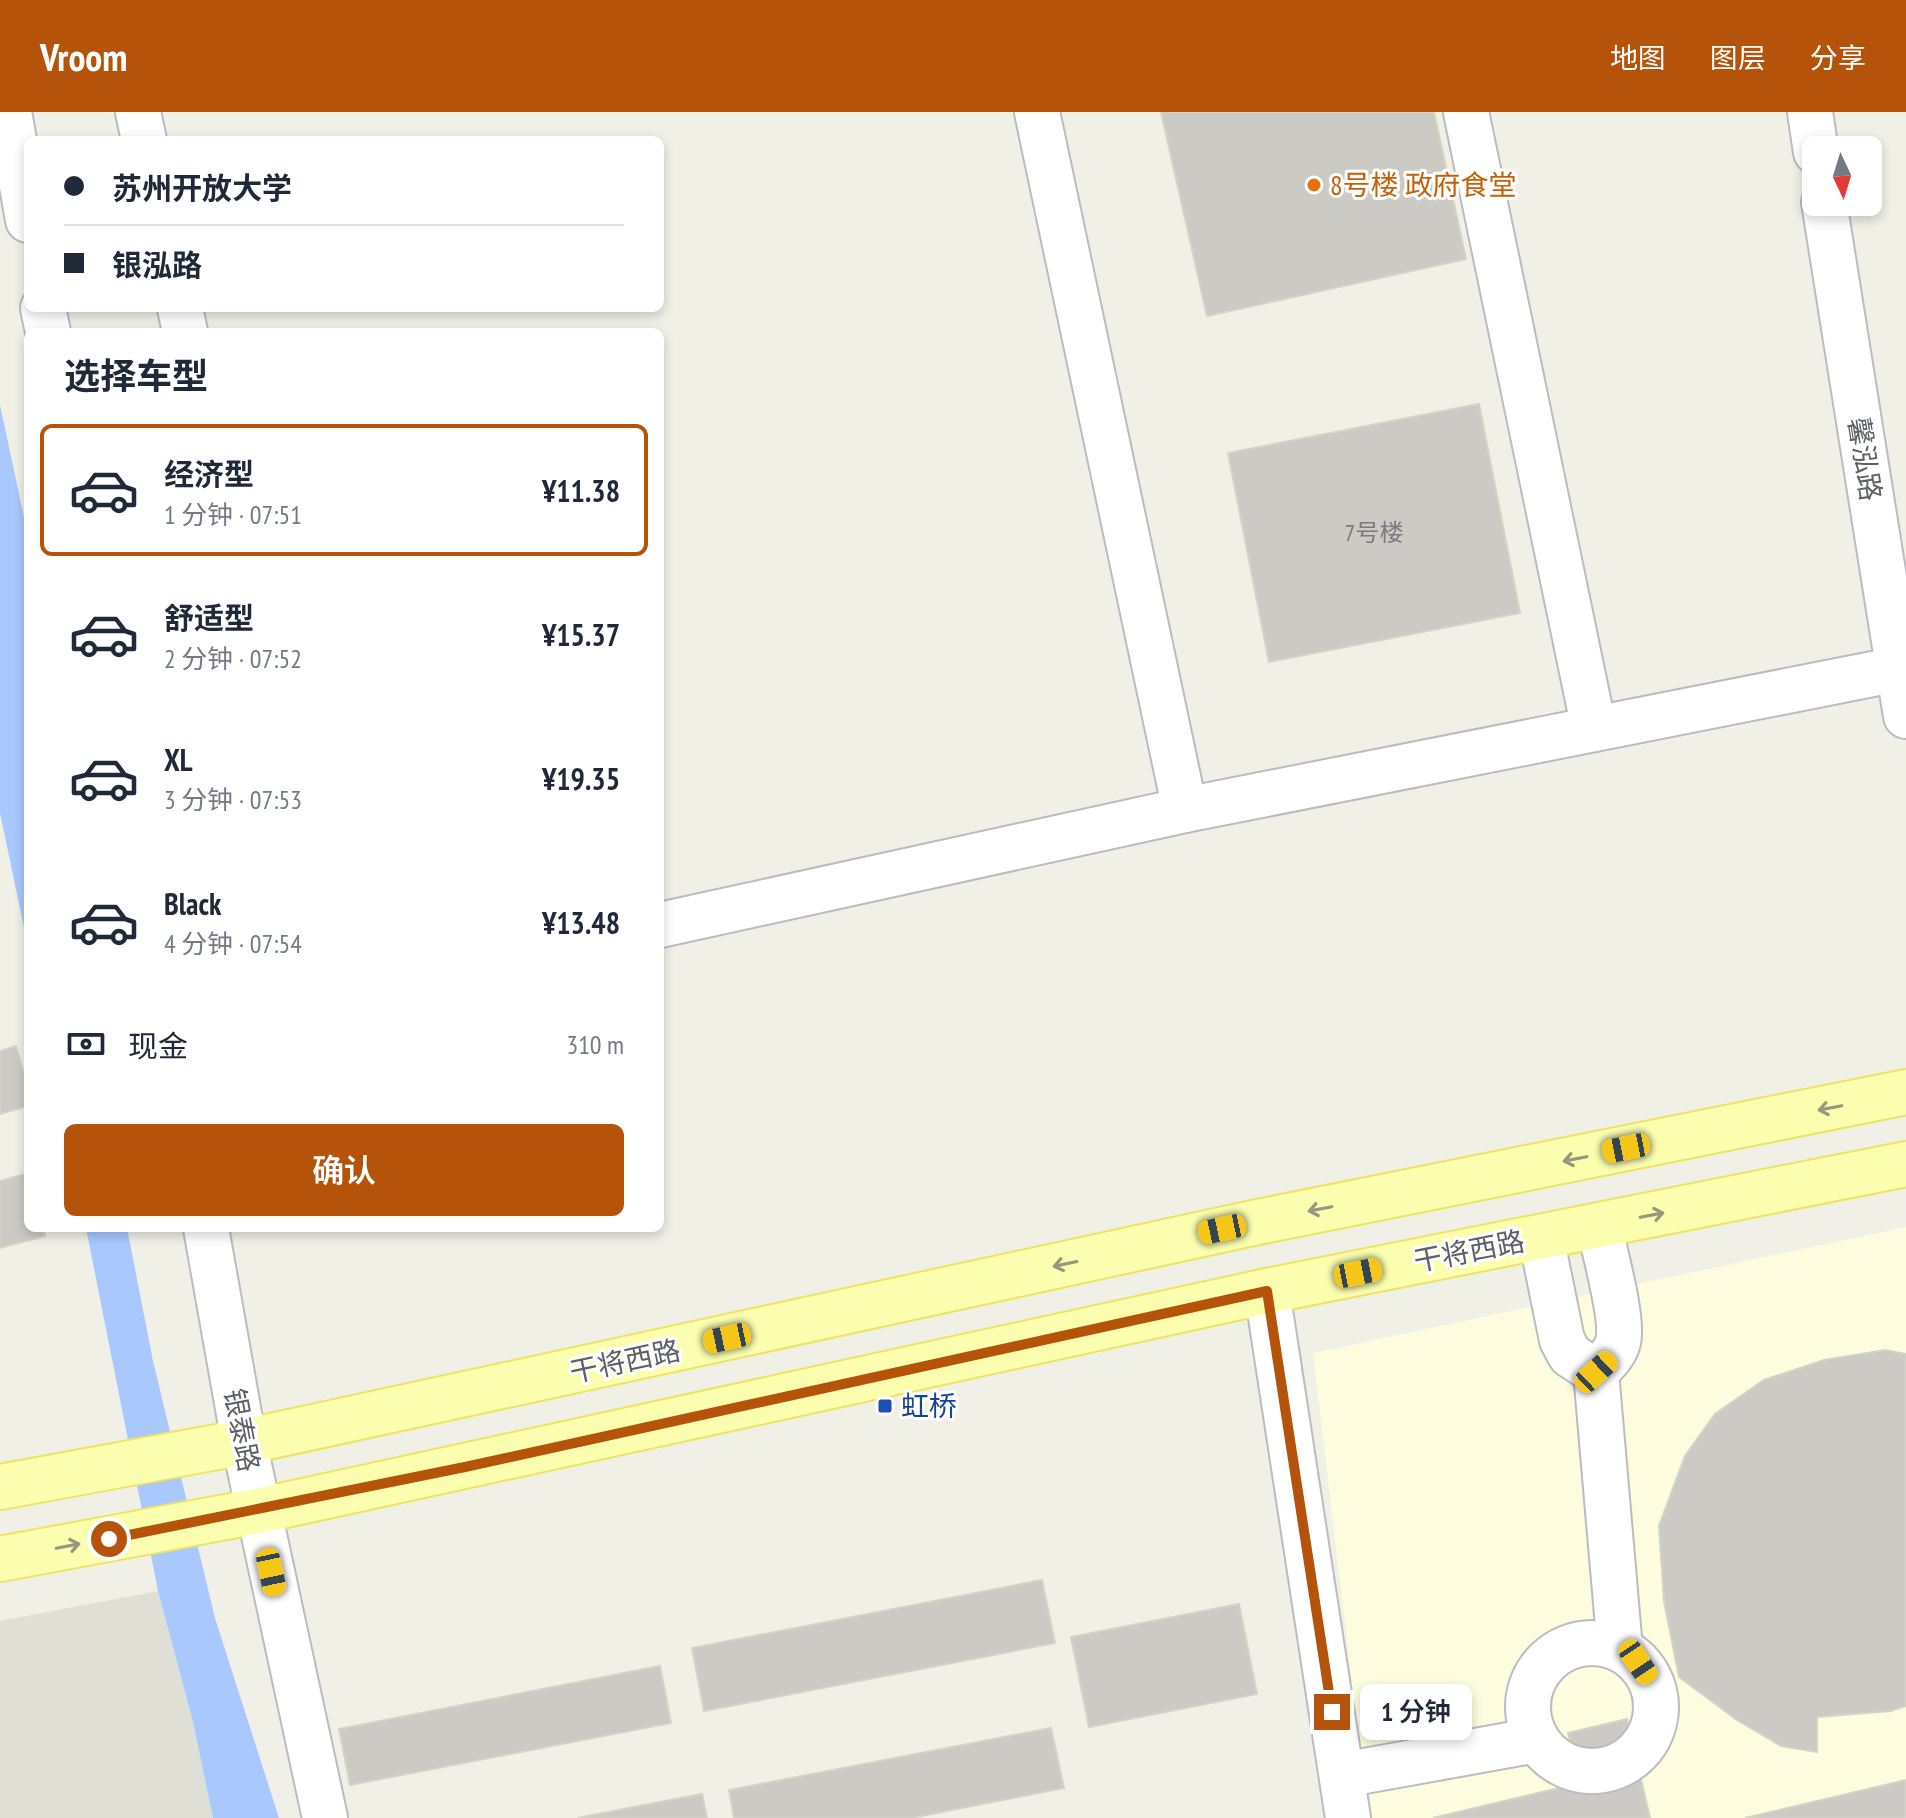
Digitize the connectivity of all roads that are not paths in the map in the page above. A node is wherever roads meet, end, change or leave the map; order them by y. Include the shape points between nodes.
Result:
1 (9, 112) edge
2 (138, 112) edge
3 (1037, 112) edge
4 (1466, 112) edge
5 (1810, 112) edge
6 (143, 136) edge
7 (1814, 136) edge
8 (24, 197) edge
9 (1826, 216) edge
10 (1898, 669) junction
11 (1906, 716) edge
12 (1594, 729) junction
13 (1185, 810) junction
14 (664, 924) edge
15 (1906, 1092) edge
16 (1906, 1164) edge
17 (1599, 1225) junction
18 (207, 1232) edge
19 (1541, 1237) junction
20 (1267, 1291) junction
21 (1596, 1372) junction
22 (244, 1442) junction
23 (0, 1487) edge
24 (258, 1511) junction
25 (0, 1559) edge
26 (1620, 1649) junction
27 (1537, 1740) junction
28 (1342, 1775) junction
29 (325, 1818) edge
30 (1348, 1818) edge

1 - 8 street
2 - 6 street
3 - 13 street
4 - 12 street
5 - 7 street
9 - 10 street, 馨泓路
10 - 11 street, 馨泓路
10 - 12 street
12 - 13 street
13 - 14 street
15 -> 22 main road, 干将西路 via 1238,1226
17 -> 16 main road, 干将西路
17 - 19 main road, 干将西路
17 - 21 street via 1618,1342
18 - 22 street, 银泰路
19 - 20 main road, 干将西路
19 - 21 street via 1562,1340 1570,1355
20 - 24 main road, 干将西路
20 - 28 street
21 - 26 street
22 - 23 main road, 干将西路
22 - 24 street, 银泰路
25 -> 24 main road, 干将西路
24 - 29 street, 银泰路
26 - 27 street via 1599,1643 1577,1645 1540,1669 1527,1711
26 - 27 street via 1638,1662 1656,1700 1648,1739 1636,1754 1599,1771 1579,1770 1560,1763
27 - 28 street
28 - 30 street

